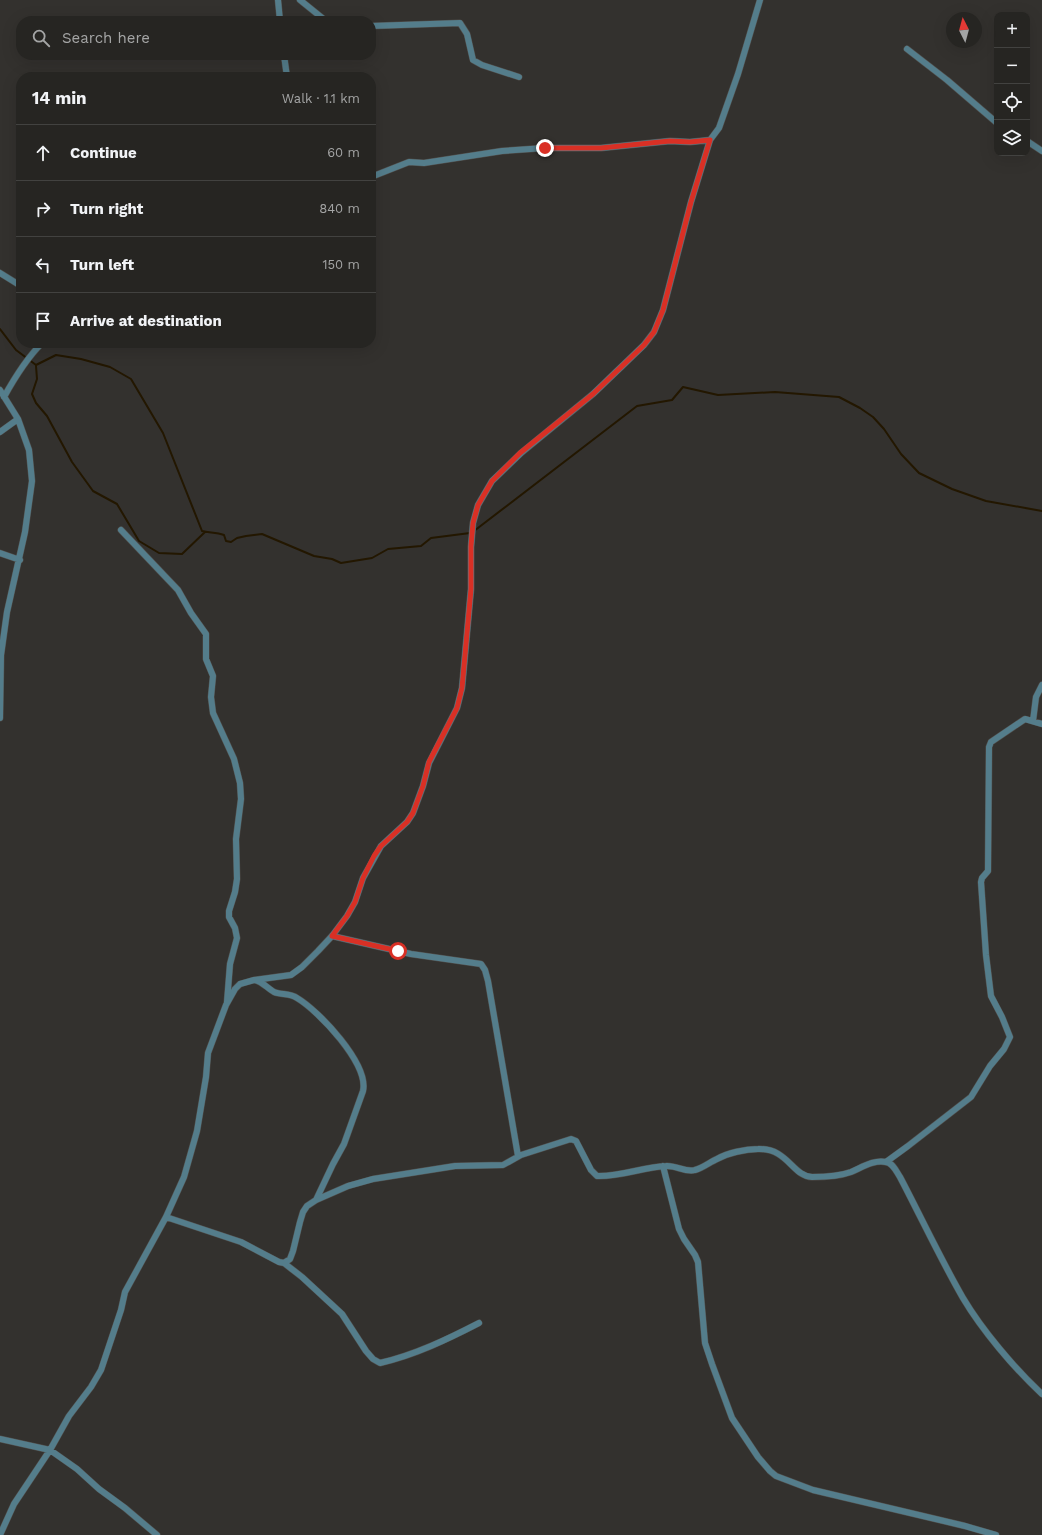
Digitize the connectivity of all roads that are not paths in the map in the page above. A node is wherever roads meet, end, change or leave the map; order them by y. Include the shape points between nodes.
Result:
1 (278, 0) edge
2 (300, 0) edge
3 (760, 0) edge
4 (280, 16) edge
5 (320, 16) edge
6 (376, 26) edge
7 (907, 49) dead end
8 (285, 60) edge
9 (286, 72) edge
10 (519, 77) dead end
11 (994, 120) edge
12 (710, 140) junction
13 (1030, 143) edge
14 (1042, 151) edge
15 (376, 175) edge
16 (0, 273) edge
17 (16, 283) edge
18 (38, 348) edge
19 (0, 390) edge
20 (4, 397) junction
21 (18, 420) junction
22 (0, 432) edge
23 (120, 530) dead end
24 (0, 553) edge
25 (20, 560) junction
26 (1042, 686) edge
27 (0, 718) edge
28 (1033, 721) junction
29 (1042, 724) edge
30 (332, 936) junction
31 (254, 980) junction
32 (226, 1005) junction
33 (518, 1156) junction
34 (886, 1162) junction
35 (663, 1166) junction
36 (316, 1200) junction
37 (166, 1217) junction
38 (284, 1263) junction
39 (479, 1323) dead end
40 (1042, 1394) edge
41 (0, 1439) edge
42 (50, 1450) junction
43 (0, 1535) edge
44 (157, 1535) edge
45 (996, 1535) edge

1 - 4 street
2 - 5 street
3 - 12 street via 719,128
6 - 10 street via 460,23 467,34 473,60
7 - 11 street
8 - 9 street
12 - 15 street via 490,153 424,163 409,162
12 - 30 street via 663,310 654,332 593,394 520,453 492,481 478,505 471,546 471,589 463,680 457,708 429,762 413,813 374,856 355,902
13 - 14 street
16 - 17 street
18 - 20 street via 17,374
19 - 20 street
20 - 21 street
21 - 22 street
21 - 25 street via 29,450 32,481
23 - 32 street via 178,590 206,634 206,659 213,676 213,713 234,759 239,779 241,799 236,839 237,879 228,911 237,938 230,964
24 - 25 street
25 - 27 street via 8,612 2,655
26 - 28 street via 1036,697
28 - 29 street
28 - 34 street via 1025,719 988,746 988,871 981,882 986,955 991,996 1010,1037 971,1097
30 - 31 street via 296,972
30 - 33 street via 411,954 481,964 488,981
31 - 32 street via 240,984
31 - 36 street via 260,981 275,992 297,997 315,1012 346,1046 360,1068 364,1082 344,1144
32 - 37 street via 208,1053 197,1131 184,1177
33 - 35 street via 571,1139 576,1141 591,1170 597,1176
33 - 36 street via 503,1164 455,1166 373,1179 348,1186
34 - 35 street via 874,1163 850,1172 806,1176 781,1154 759,1148 728,1154 693,1171
34 - 40 street via 894,1167 900,1177 966,1303 995,1342
35 - 45 street via 679,1229 694,1251 698,1262 705,1343 712,1364 732,1418 764,1464 776,1476 813,1490
36 - 38 street via 303,1212 293,1251 290,1259
37 - 38 street via 241,1242
37 - 42 street via 128,1287 101,1370 69,1416
38 - 39 street via 342,1314 366,1351 380,1363 430,1346
41 - 42 street
42 - 43 street via 14,1504
42 - 44 street

